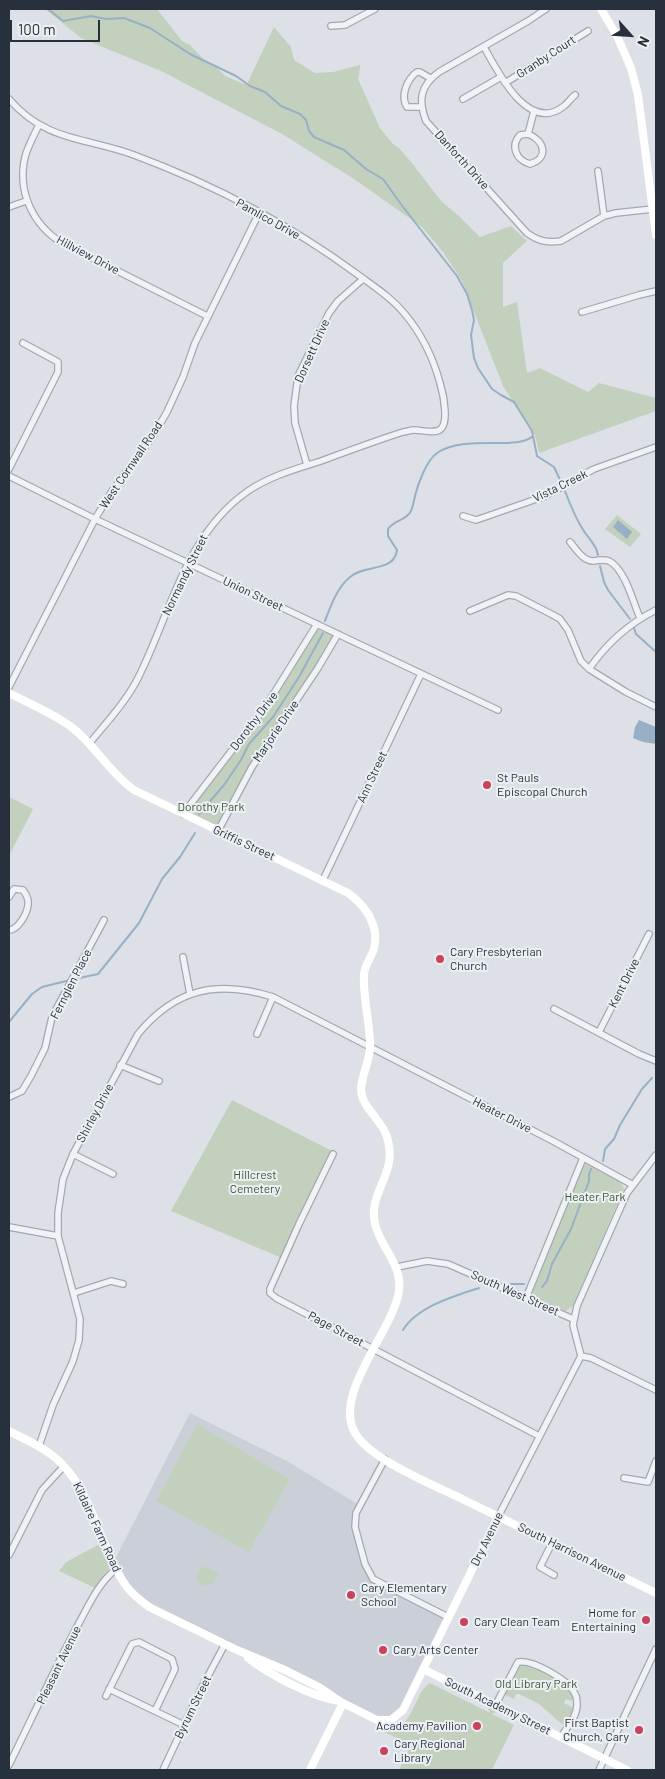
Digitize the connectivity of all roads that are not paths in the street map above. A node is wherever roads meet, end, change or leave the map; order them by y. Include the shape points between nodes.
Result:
1 (375, 9) edge
2 (546, 9) edge
3 (601, 9) edge
4 (332, 26) dead end
5 (588, 31) dead end
6 (484, 47) junction
7 (501, 77) junction
8 (430, 78) junction
9 (505, 83) junction
10 (575, 95) dead end
11 (463, 98) dead end
12 (9, 99) edge
13 (422, 107) junction
14 (534, 111) junction
15 (39, 125) junction
16 (528, 134) junction
17 (598, 171) dead end
18 (26, 201) junction
19 (9, 207) edge
20 (653, 209) junction
21 (259, 212) junction
22 (604, 216) junction
23 (656, 235) edge
24 (363, 279) junction
25 (656, 291) edge
26 (582, 312) dead end
27 (207, 316) junction
28 (23, 344) dead end
29 (444, 426) joint
30 (656, 447) edge
31 (307, 465) junction
32 (9, 469) edge
33 (9, 476) edge
34 (463, 516) dead end
35 (95, 519) junction
36 (570, 542) dead end
37 (188, 564) junction
38 (656, 610) edge
39 (470, 611) dead end
40 (640, 618) junction
41 (317, 624) junction
42 (338, 634) junction
43 (589, 669) junction
44 (421, 674) junction
45 (9, 687) edge
46 (9, 693) edge
47 (656, 707) edge
48 (498, 710) dead end
49 (89, 744) junction
50 (183, 814) junction
51 (218, 831) junction
52 (323, 880) junction
53 (9, 897) edge
54 (104, 920) dead end
55 (9, 930) edge
56 (649, 934) dead end
57 (183, 957) dead end
58 (190, 994) junction
59 (273, 997) junction
60 (554, 1009) dead end
61 (599, 1032) junction
62 (257, 1034) dead end
63 (370, 1048) junction
64 (656, 1061) edge
65 (120, 1065) junction
66 (159, 1081) dead end
67 (9, 1097) edge
68 (73, 1154) junction
69 (333, 1154) dead end
70 (656, 1155) edge
71 (583, 1158) junction
72 (113, 1174) dead end
73 (632, 1184) junction
74 (9, 1226) edge
75 (58, 1236) junction
76 (397, 1267) junction
77 (123, 1284) dead end
78 (74, 1293) junction
79 (526, 1298) junction
80 (573, 1319) junction
81 (374, 1349) junction
82 (581, 1356) junction
83 (656, 1390) edge
84 (9, 1431) edge
85 (539, 1436) junction
86 (39, 1446) junction
87 (385, 1459) junction
88 (656, 1461) edge
89 (64, 1466) junction
90 (624, 1478) dead end
91 (498, 1517) junction
92 (552, 1543) junction
93 (9, 1555) edge
94 (116, 1569) junction
95 (554, 1575) dead end
96 (656, 1593) edge
97 (448, 1618) junction
98 (225, 1644) junction
99 (656, 1649) edge
100 (422, 1669) junction
101 (109, 1689) junction
102 (106, 1696) dead end
103 (342, 1702) junction
104 (495, 1706) junction
105 (155, 1711) junction
106 (391, 1720) joint
107 (184, 1725) junction
108 (561, 1737) junction
109 (604, 1759) junction
110 (9, 1766) edge
111 (163, 1770) edge
112 (310, 1770) edge
113 (599, 1770) edge
114 (627, 1770) edge

1 - 4 street via 345,25
2 - 6 street
3 - 20 street via 631,68 638,96
5 - 9 street, Granby Court
6 - 7 street
6 - 8 street
7 - 9 street
7 - 11 street
8 - 13 street via 422,92
8 - 13 street via 417,72 409,80 406,90 404,99 407,107
9 - 14 street via 523,104
10 - 14 street via 557,110
12 - 15 street, Pamlico Drive
13 - 22 street, Danforth Drive via 426,121 535,239 560,241
14 - 16 street
15 - 18 street, Hillview Drive via 24,165
15 - 21 street, Pamlico Drive via 55,133 145,159
16 - 16 street via 520,135 514,147 522,160 536,163 543,149 536,138
17 - 22 street
18 - 19 street
18 - 27 street, Hillview Drive via 37,221 52,237
20 - 22 street, Danforth Drive
20 - 23 street
21 - 24 street, Pamlico Drive
21 - 27 street, West Cornwall Road
24 - 29 street, Pamlico Drive via 390,299 421,337 441,387
24 - 31 street, Dorsett Drive via 329,313 298,376 294,415
25 - 26 street
27 - 35 street, West Cornwall Road via 167,412
28 - 32 street via 58,362 58,372
29 - 31 street, Normandy Street via 435,432 403,432
30 - 34 street, Vista Creek via 594,469 545,496 476,520
31 - 37 street, Normandy Street via 262,483 233,503 208,529
33 - 35 street, Union Street
35 - 37 street, Union Street
35 - 45 street, West Cornwall Road
36 - 40 street via 586,559 605,560 615,566
37 - 41 street, Union Street
37 - 49 street, Normandy Street via 139,676
38 - 40 street
39 - 43 street via 508,595 520,599 560,619 581,661
40 - 43 street via 607,645
41 - 42 street, Union Street
41 - 50 street, Dorothy Drive via 266,706
42 - 44 street, Union Street
42 - 51 street, Marjorie Drive via 252,767
43 - 47 street
44 - 48 street, Union Street
44 - 52 street, Ann Street
46 - 49 street, Griffis Street via 59,719
49 - 50 street, Griffis Street via 127,786
50 - 51 street, Griffis Street
51 - 52 street, Griffis Street
52 - 63 street, Griffis Street via 353,897 366,912 376,934 375,947 364,977
53 - 55 street via 14,889 23,890 29,903 17,927
54 - 67 street, Fernglen Place via 52,1017 45,1048 22,1092
56 - 61 street, Kent Drive
57 - 58 street
58 - 59 street, Shirley Drive via 220,988
58 - 65 street, Shirley Drive via 162,1008 149,1020
59 - 62 street
59 - 63 street, Shirley Drive
60 - 61 street
61 - 64 street
63 - 71 street, Heater Drive
63 - 76 street, South Harrison Avenue via 362,1093 367,1106 384,1129 390,1154 388,1170 374,1208 374,1220
65 - 66 street
65 - 68 street, Shirley Drive
68 - 72 street
68 - 75 street, Shirley Drive via 62,1188
69 - 81 street, Page Street via 269,1292
70 - 73 street
71 - 73 street, Heater Drive
71 - 79 street
73 - 80 street
74 - 75 street
75 - 78 street, Shirley Drive
76 - 79 street, South West Street via 427,1261 448,1264
76 - 81 street, South Harrison Avenue via 400,1280 396,1303
77 - 78 street via 111,1281
78 - 86 street, Shirley Drive via 80,1319 79,1340
79 - 80 street, South West Street
80 - 82 street, South West Street
81 - 85 street, Page Street
81 - 87 street, South Harrison Avenue via 354,1392 350,1417 360,1440
82 - 83 street
82 - 85 street, Dry Avenue
84 - 86 street, Kildaire Farm Road
85 - 91 street, Dry Avenue
86 - 89 street, Kildaire Farm Road
87 - 91 street, South Harrison Avenue
87 - 97 street via 356,1513 355,1527 365,1564 373,1579
88 - 90 street via 648,1482
89 - 93 street via 42,1490
89 - 94 street, Kildaire Farm Road via 84,1496
91 - 92 street, South Harrison Avenue
91 - 97 street, Dry Avenue
92 - 95 street via 540,1566
92 - 96 street, South Harrison Avenue
94 - 98 street, Kildaire Farm Road via 127,1587 149,1607
94 - 110 street, Pleasant Avenue via 95,1593
97 - 100 street, Dry Avenue
98 - 103 street, Kildaire Farm Road via 319,1687
98 - 107 street, Byrum Street
99 - 109 street
100 - 104 street, South Academy Street
100 - 106 street, Dry Avenue via 402,1710
101 - 102 street
101 - 105 street
101 - 105 street via 132,1644 139,1642 172,1659 175,1664 176,1669
103 - 106 street, Kildaire Farm Road via 377,1720
103 - 112 street
104 - 108 street, South Academy Street
104 - 108 street via 518,1662 524,1661 551,1672 576,1694 574,1717
105 - 107 street
107 - 111 street, Byrum Street
108 - 109 street, South Academy Street
109 - 113 street
109 - 114 street, South Academy Street

